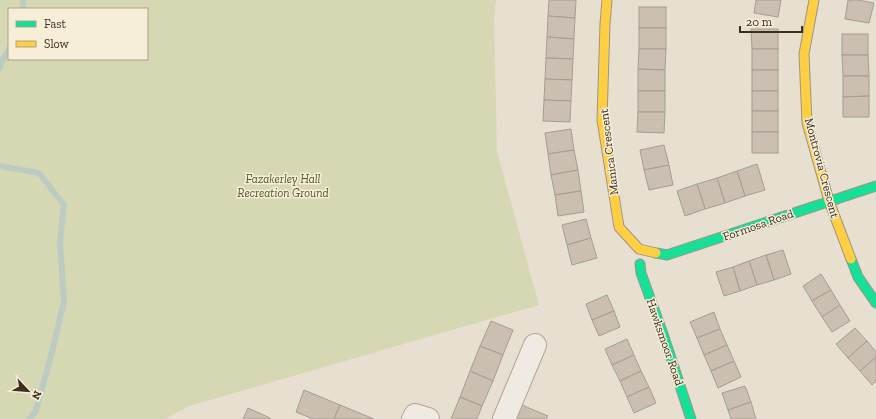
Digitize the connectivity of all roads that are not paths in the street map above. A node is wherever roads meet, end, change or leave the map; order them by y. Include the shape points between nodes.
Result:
1 (607, 0) edge
2 (814, 0) edge
3 (876, 186) edge
4 (829, 201) junction
5 (639, 249) joint
6 (640, 264) dead end
7 (876, 303) edge
8 (535, 345) dead end
9 (504, 419) edge
10 (691, 419) edge

1 - 5 street, Manica Crescent via 602,120 619,226
2 - 4 street, Montrovia Crescent via 804,54 807,123
3 - 4 street, Formosa Road
4 - 5 street, Formosa Road via 667,256
4 - 7 street, Montrovia Crescent via 858,277
6 - 10 street, Hawksmoor Road
8 - 9 street

